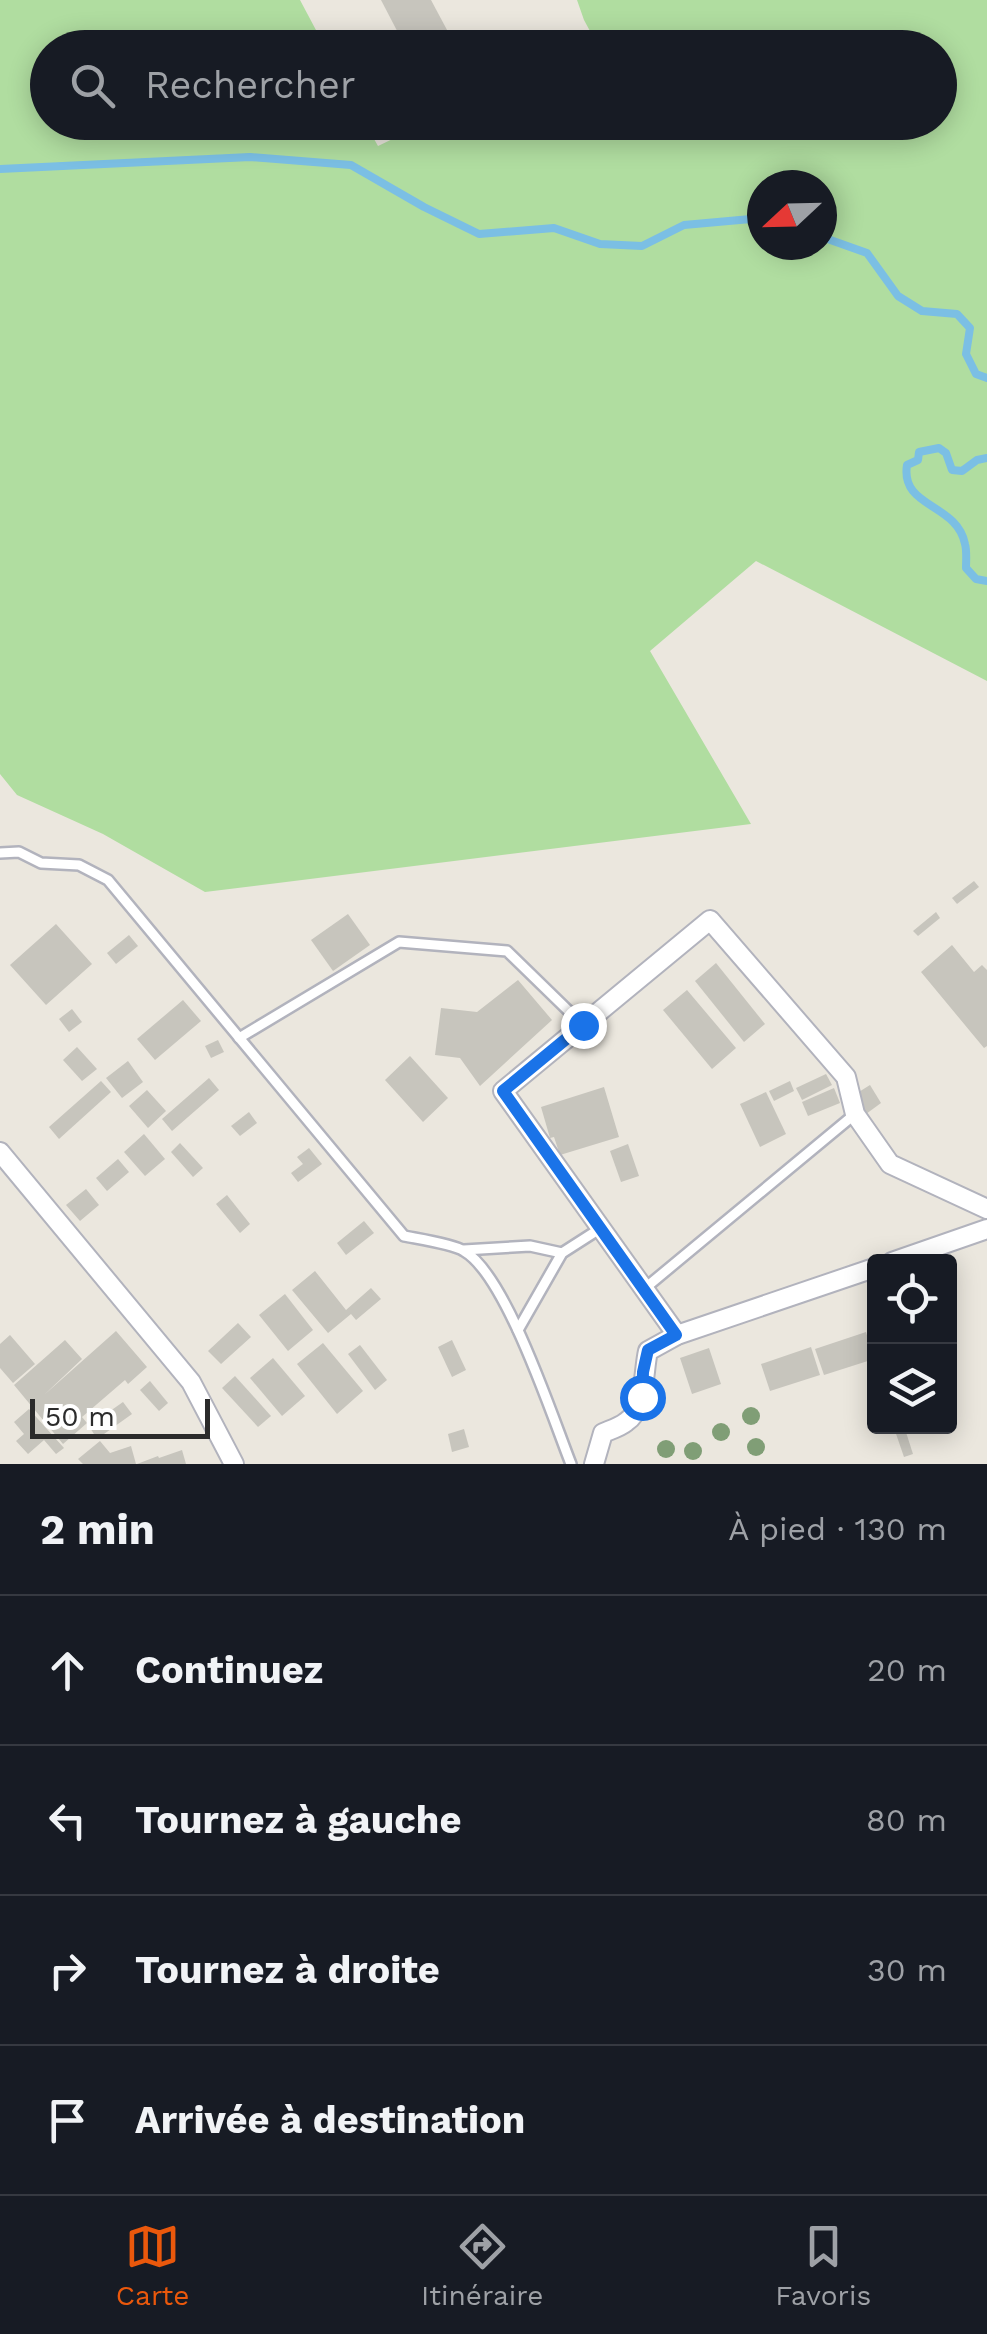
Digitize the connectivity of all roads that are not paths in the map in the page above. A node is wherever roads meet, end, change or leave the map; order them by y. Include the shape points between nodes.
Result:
1 (0, 853) edge
2 (583, 1025) junction
3 (239, 1038) junction
4 (855, 1114) junction
5 (0, 1152) edge
6 (987, 1208) edge
7 (601, 1228) junction
8 (987, 1229) edge
9 (464, 1250) junction
10 (562, 1253) junction
11 (915, 1254) edge
12 (867, 1270) edge
13 (644, 1289) junction
14 (518, 1330) junction
15 (676, 1335) junction
16 (234, 1464) edge
17 (571, 1464) edge
18 (594, 1464) edge

1 - 3 lane via 79,865 108,880
2 - 3 lane via 507,951 399,942
2 - 4 street via 710,920 846,1077
2 - 7 street via 503,1091
3 - 9 lane via 404,1236
4 - 6 street via 890,1164
4 - 13 lane
5 - 16 street via 191,1382
7 - 10 lane
7 - 13 street
8 - 11 street
9 - 10 lane via 530,1246
9 - 14 lane via 490,1276
10 - 14 lane
12 - 15 street
13 - 15 street
14 - 17 lane
15 - 18 street via 648,1350 642,1397 630,1421 603,1433

